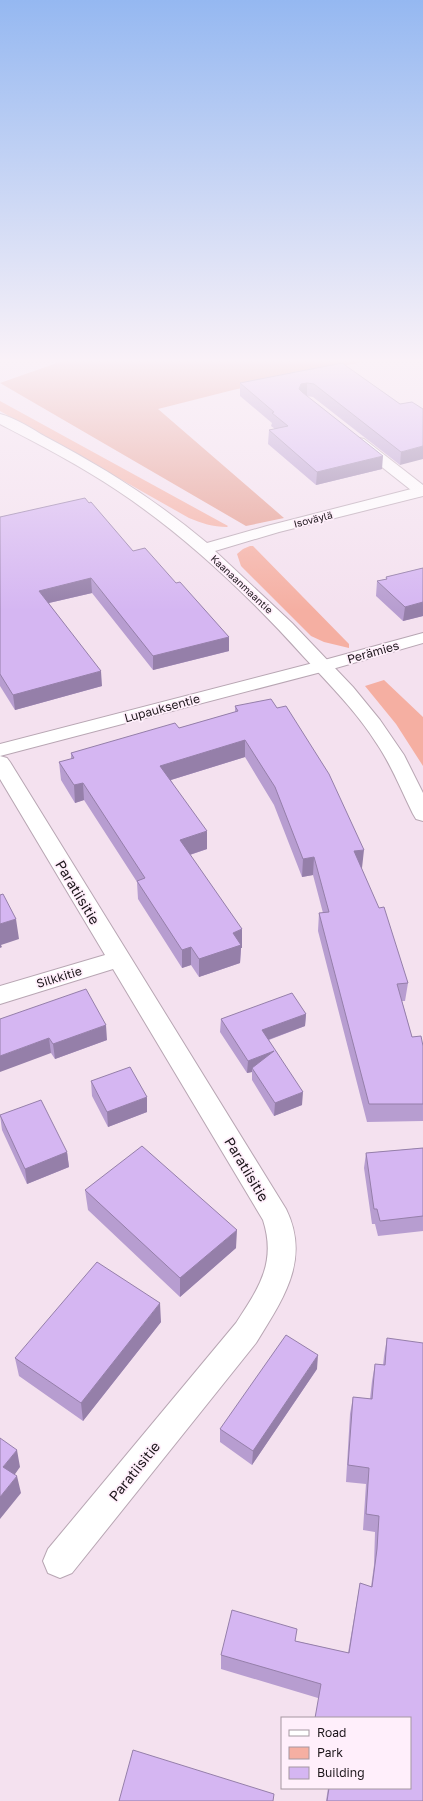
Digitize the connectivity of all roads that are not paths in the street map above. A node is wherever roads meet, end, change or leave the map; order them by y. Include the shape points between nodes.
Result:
1 (43, 442) edge
2 (359, 442) edge
3 (422, 491) edge
4 (204, 549) junction
5 (423, 638) edge
6 (323, 666) junction
7 (0, 750) edge
8 (0, 762) edge
9 (423, 814) edge
10 (118, 959) junction
11 (0, 995) edge
12 (60, 1561) dead end

1 - 4 street, Kaanaanmaantie via 122,487 169,520
2 - 3 street
3 - 4 street, Isoväylä
4 - 6 street, Kaanaanmaantie via 268,607
5 - 6 street, Perämies
6 - 7 street, Lupauksentie
6 - 9 street, Kaanaanmaantie via 383,737
8 - 10 street, Paratiisitie
10 - 11 street, Silkkitie
10 - 12 street, Paratiisitie via 276,1217 282,1239 280,1271 269,1296 246,1333

